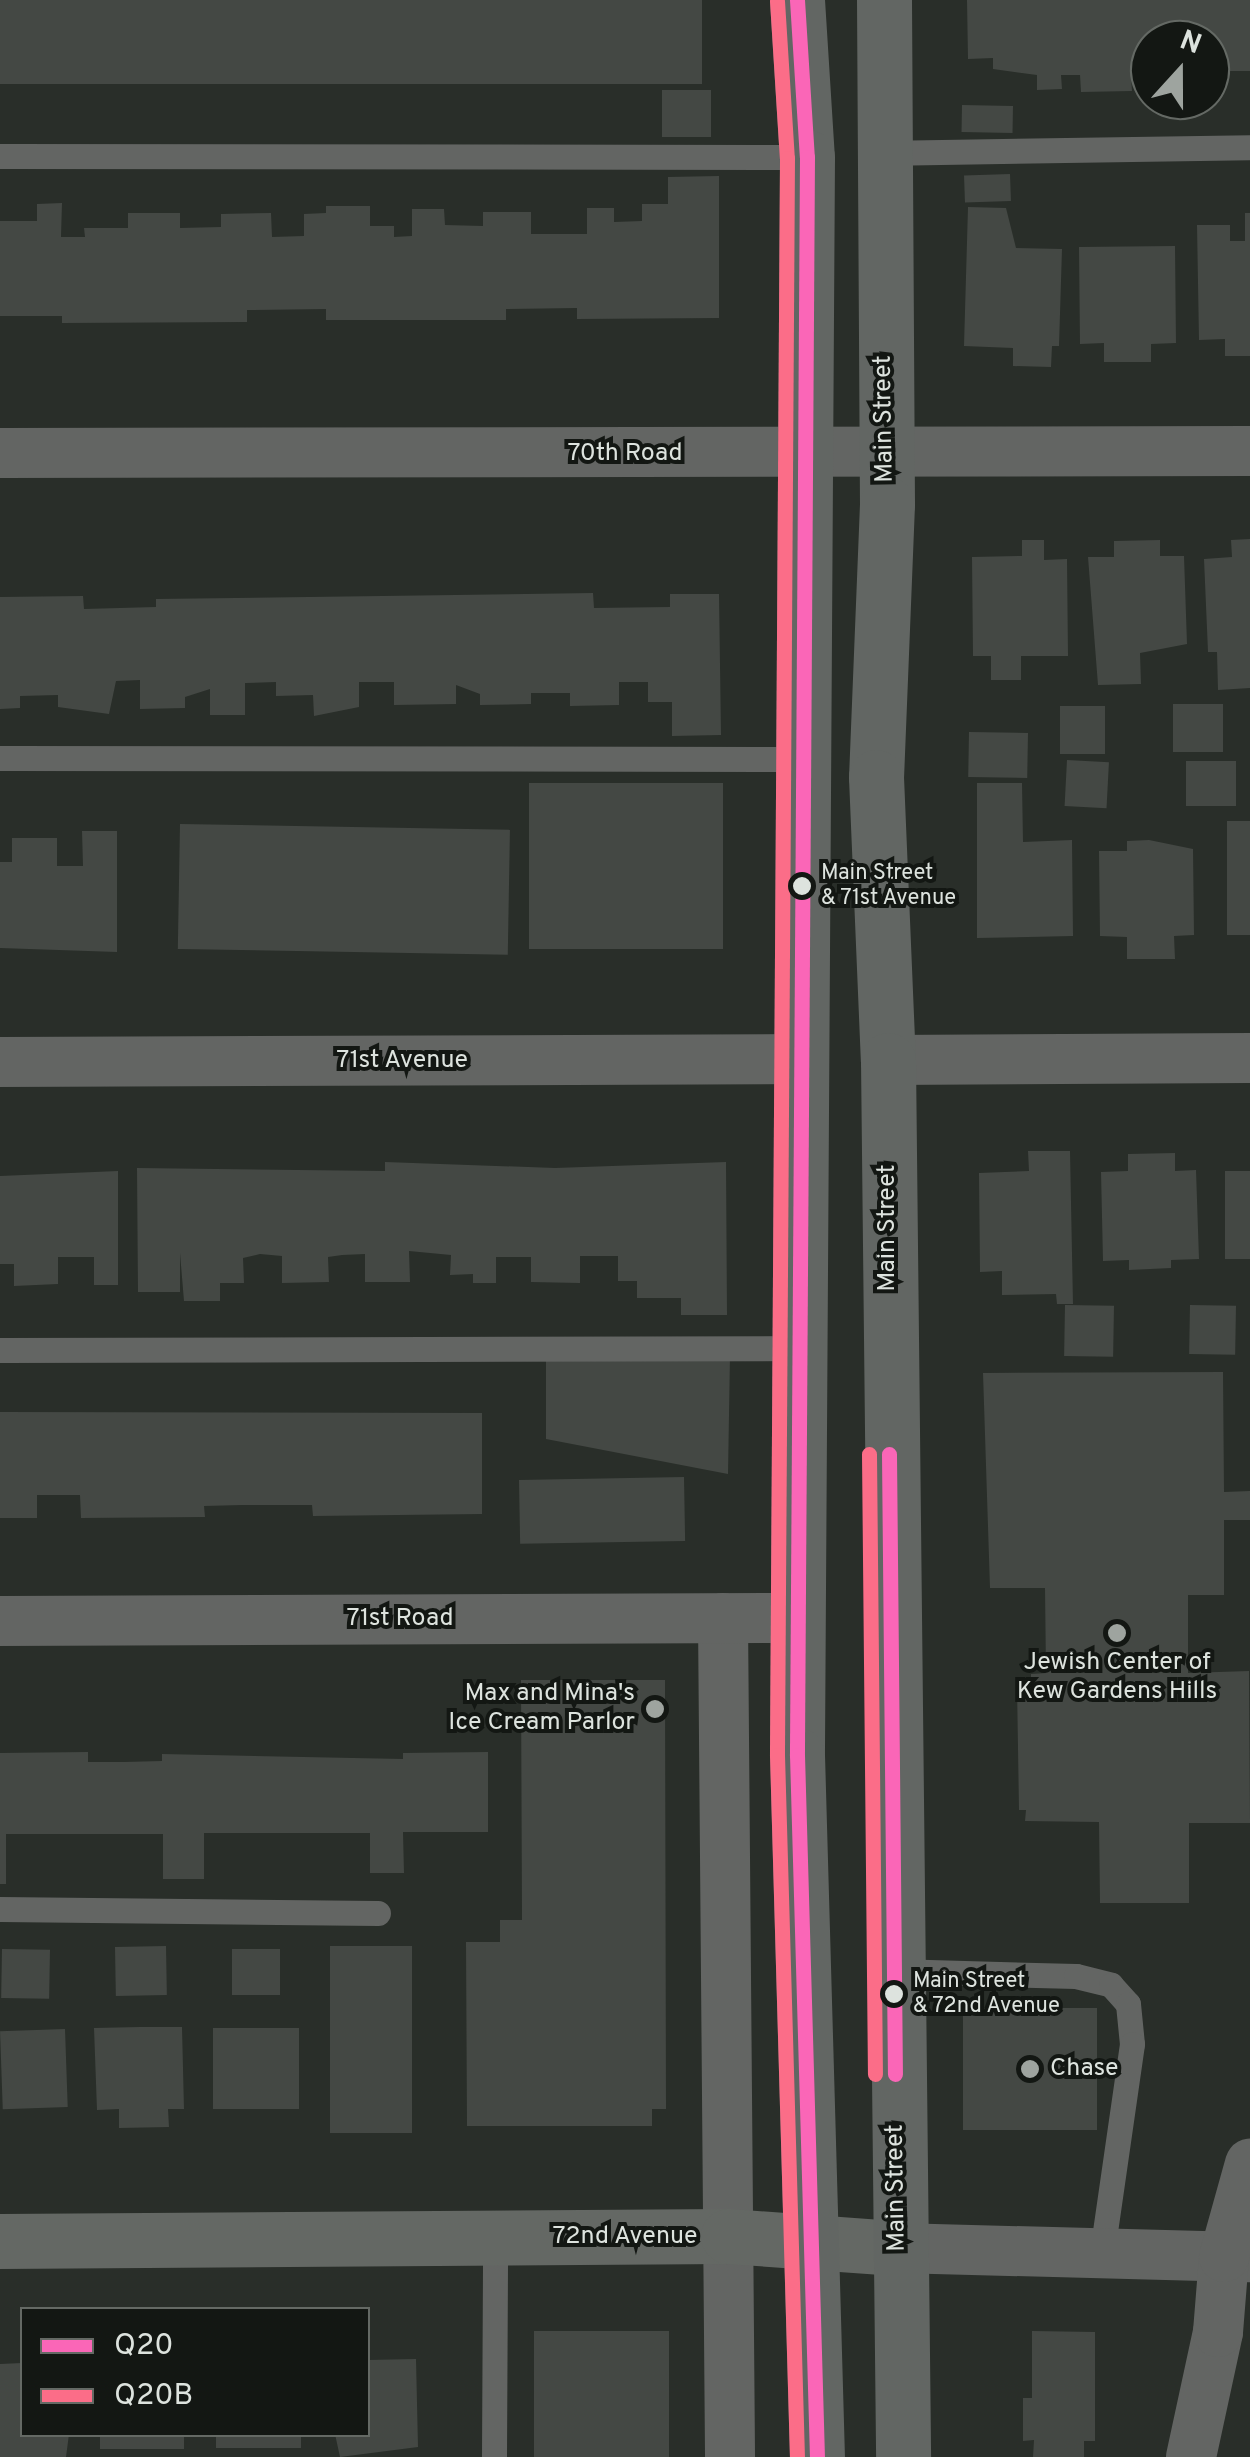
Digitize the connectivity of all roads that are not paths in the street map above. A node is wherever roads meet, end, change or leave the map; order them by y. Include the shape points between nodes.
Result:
1 (798, 0) edge
2 (884, 0) edge
3 (1250, 147) edge
4 (880, 153) junction
5 (0, 156) edge
6 (807, 156) junction
7 (1250, 451) edge
8 (0, 453) edge
9 (803, 454) junction
10 (886, 454) junction
11 (0, 758) edge
12 (804, 759) junction
13 (1250, 1058) edge
14 (804, 1060) junction
15 (888, 1060) junction
16 (0, 1062) edge
17 (802, 1348) junction
18 (0, 1350) edge
19 (723, 1618) junction
20 (799, 1618) junction
21 (0, 1620) edge
22 (0, 1909) edge
23 (378, 1913) dead end
24 (894, 1971) junction
25 (1250, 2164) edge
26 (728, 2236) junction
27 (495, 2238) junction
28 (0, 2242) edge
29 (812, 2244) junction
30 (897, 2248) junction
31 (1102, 2253) junction
32 (1237, 2257) edge
33 (494, 2457) edge
34 (730, 2457) edge
35 (817, 2457) edge
36 (902, 2457) edge
37 (1190, 2457) edge

1 - 6 main road
2 - 4 main road, Main Street
3 - 4 lane
4 - 10 main road, Main Street
5 - 6 lane
6 - 9 main road
7 - 10 street, 70th Road
8 - 9 street, 70th Road
9 - 10 street, 70th Road
9 - 12 main road
10 - 15 main road, Main Street via 876,777
11 - 12 lane
12 - 14 main road
13 - 15 street
14 - 16 street, 71st Avenue
14 - 17 main road
15 - 24 main road, Main Street
17 - 18 lane
17 - 20 main road
19 - 20 street, 71st Road
19 - 21 street, 71st Road
19 - 26 street
20 - 29 main road
22 - 23 lane
24 - 30 main road, Main Street
24 - 31 lane via 1076,1976 1111,1986 1128,2004 1132,2044
25 - 32 street
26 - 27 street, 72nd Avenue
26 - 29 street, 72nd Avenue
26 - 34 street
27 - 28 street, 72nd Avenue
27 - 33 lane
29 - 30 street, 72nd Avenue
29 - 35 main road
30 - 31 street, 72nd Avenue
30 - 36 main road, Main Street
31 - 32 street, 72nd Avenue
32 - 37 street

